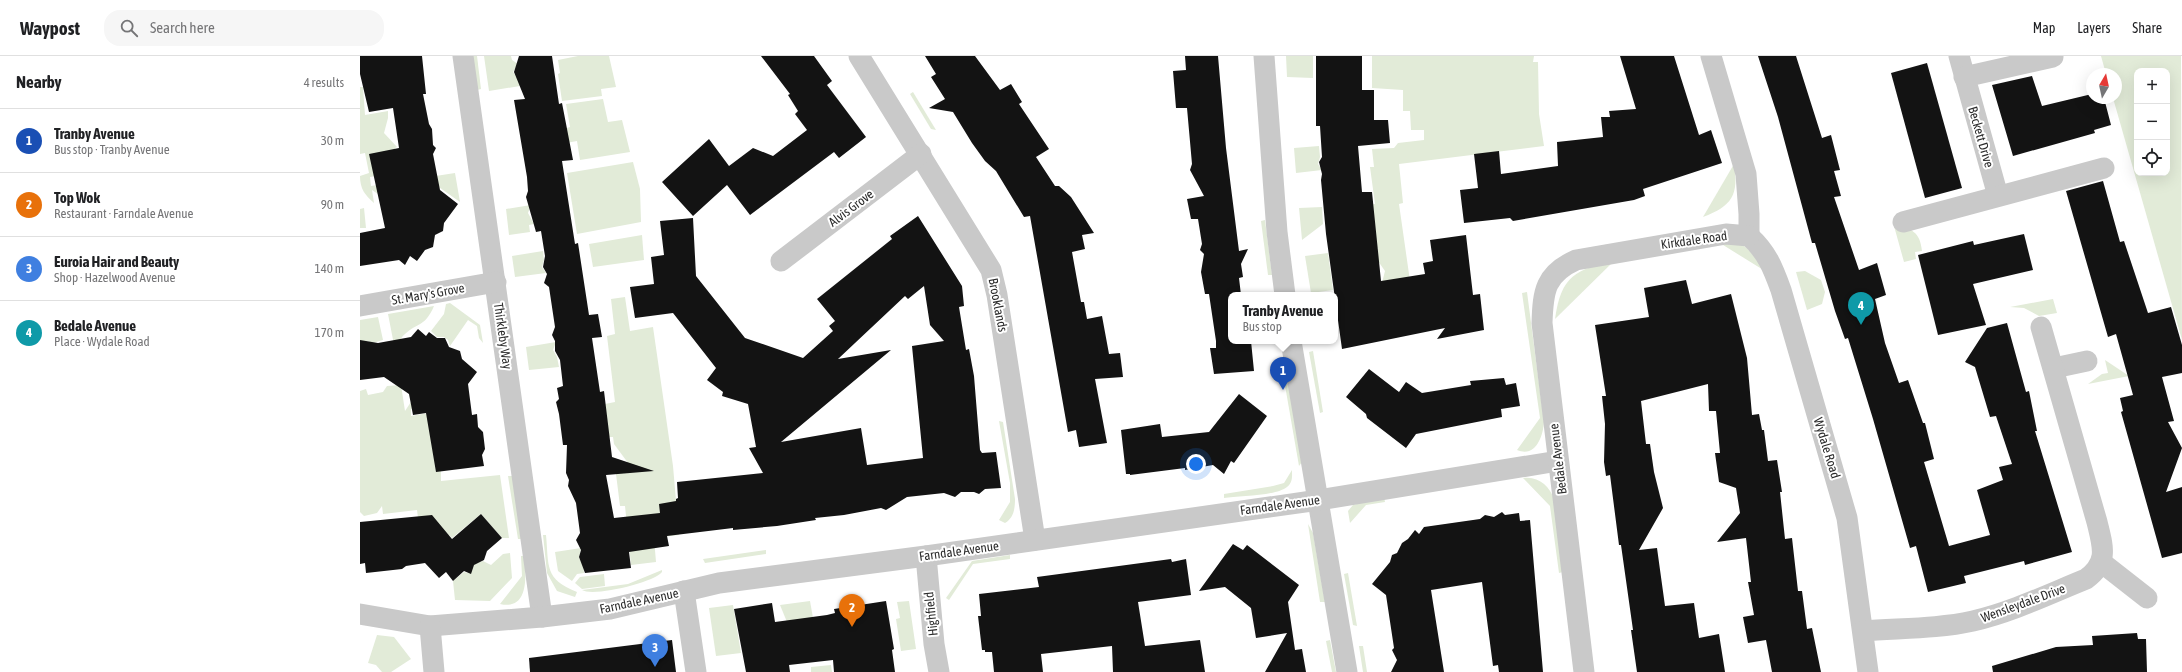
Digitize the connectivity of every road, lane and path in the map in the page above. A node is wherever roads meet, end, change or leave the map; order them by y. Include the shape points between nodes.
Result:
1 (463, 56) edge
2 (859, 56) edge
3 (1264, 56) edge
4 (1711, 56) edge
5 (1959, 56) edge
6 (2053, 57) edge
7 (1964, 78) junction
8 (920, 154) junction
9 (2104, 168) dead end
10 (1998, 196) junction
11 (1903, 222) dead end
12 (1749, 236) junction
13 (1576, 260) joint
14 (781, 261) dead end
15 (496, 282) junction
16 (1285, 292) edge
17 (360, 306) edge
18 (2041, 327) dead end
19 (1292, 344) edge
20 (2087, 361) dead end
21 (2054, 368) junction
22 (1558, 461) junction
23 (1319, 500) junction
24 (1035, 540) junction
25 (926, 556) junction
26 (2101, 562) junction
27 (684, 590) junction
28 (2147, 598) dead end
29 (360, 614) edge
30 (542, 617) junction
31 (430, 626) junction
32 (1863, 631) junction
33 (434, 672) edge
34 (696, 672) edge
35 (939, 672) edge
36 (1347, 672) edge
37 (1584, 672) edge
38 (1868, 672) edge

1 - 15 street, Thirkleby Way
2 - 8 street, Brooklands
3 - 16 street via 1277,232
4 - 12 street via 1746,174 1750,214
5 - 7 street, Beckett Drive
6 - 7 street
7 - 10 street, Beckett Drive
8 - 14 street, Alvis Grove
8 - 24 street, Brooklands via 991,270
9 - 10 street
10 - 11 street
12 - 13 street, Kirkdale Road via 1726,234
12 - 32 street, Wydale Road via 1761,247 1781,290 1841,494 1847,518
13 - 22 street, Bedale Avenue via 1563,265 1549,278 1542,299 1542,323
15 - 17 street, St. Mary's Grove
15 - 30 street, Thirkleby Way
18 - 21 street
19 - 23 street
20 - 21 street
21 - 26 street via 2100,535 2104,554
22 - 23 street, Farndale Avenue
22 - 37 street, Bedale Avenue
23 - 24 street, Farndale Avenue
23 - 36 street
24 - 25 street, Farndale Avenue
25 - 27 street, Farndale Avenue via 719,583
25 - 35 street, Highfield
26 - 28 street
26 - 32 street, Wensleydale Drive via 2094,573 2086,579 1974,621
27 - 30 street, Farndale Avenue via 610,608
27 - 34 street
29 - 31 street, Farndale Avenue
30 - 31 street, Farndale Avenue
31 - 33 street
32 - 38 street, Wydale Road

